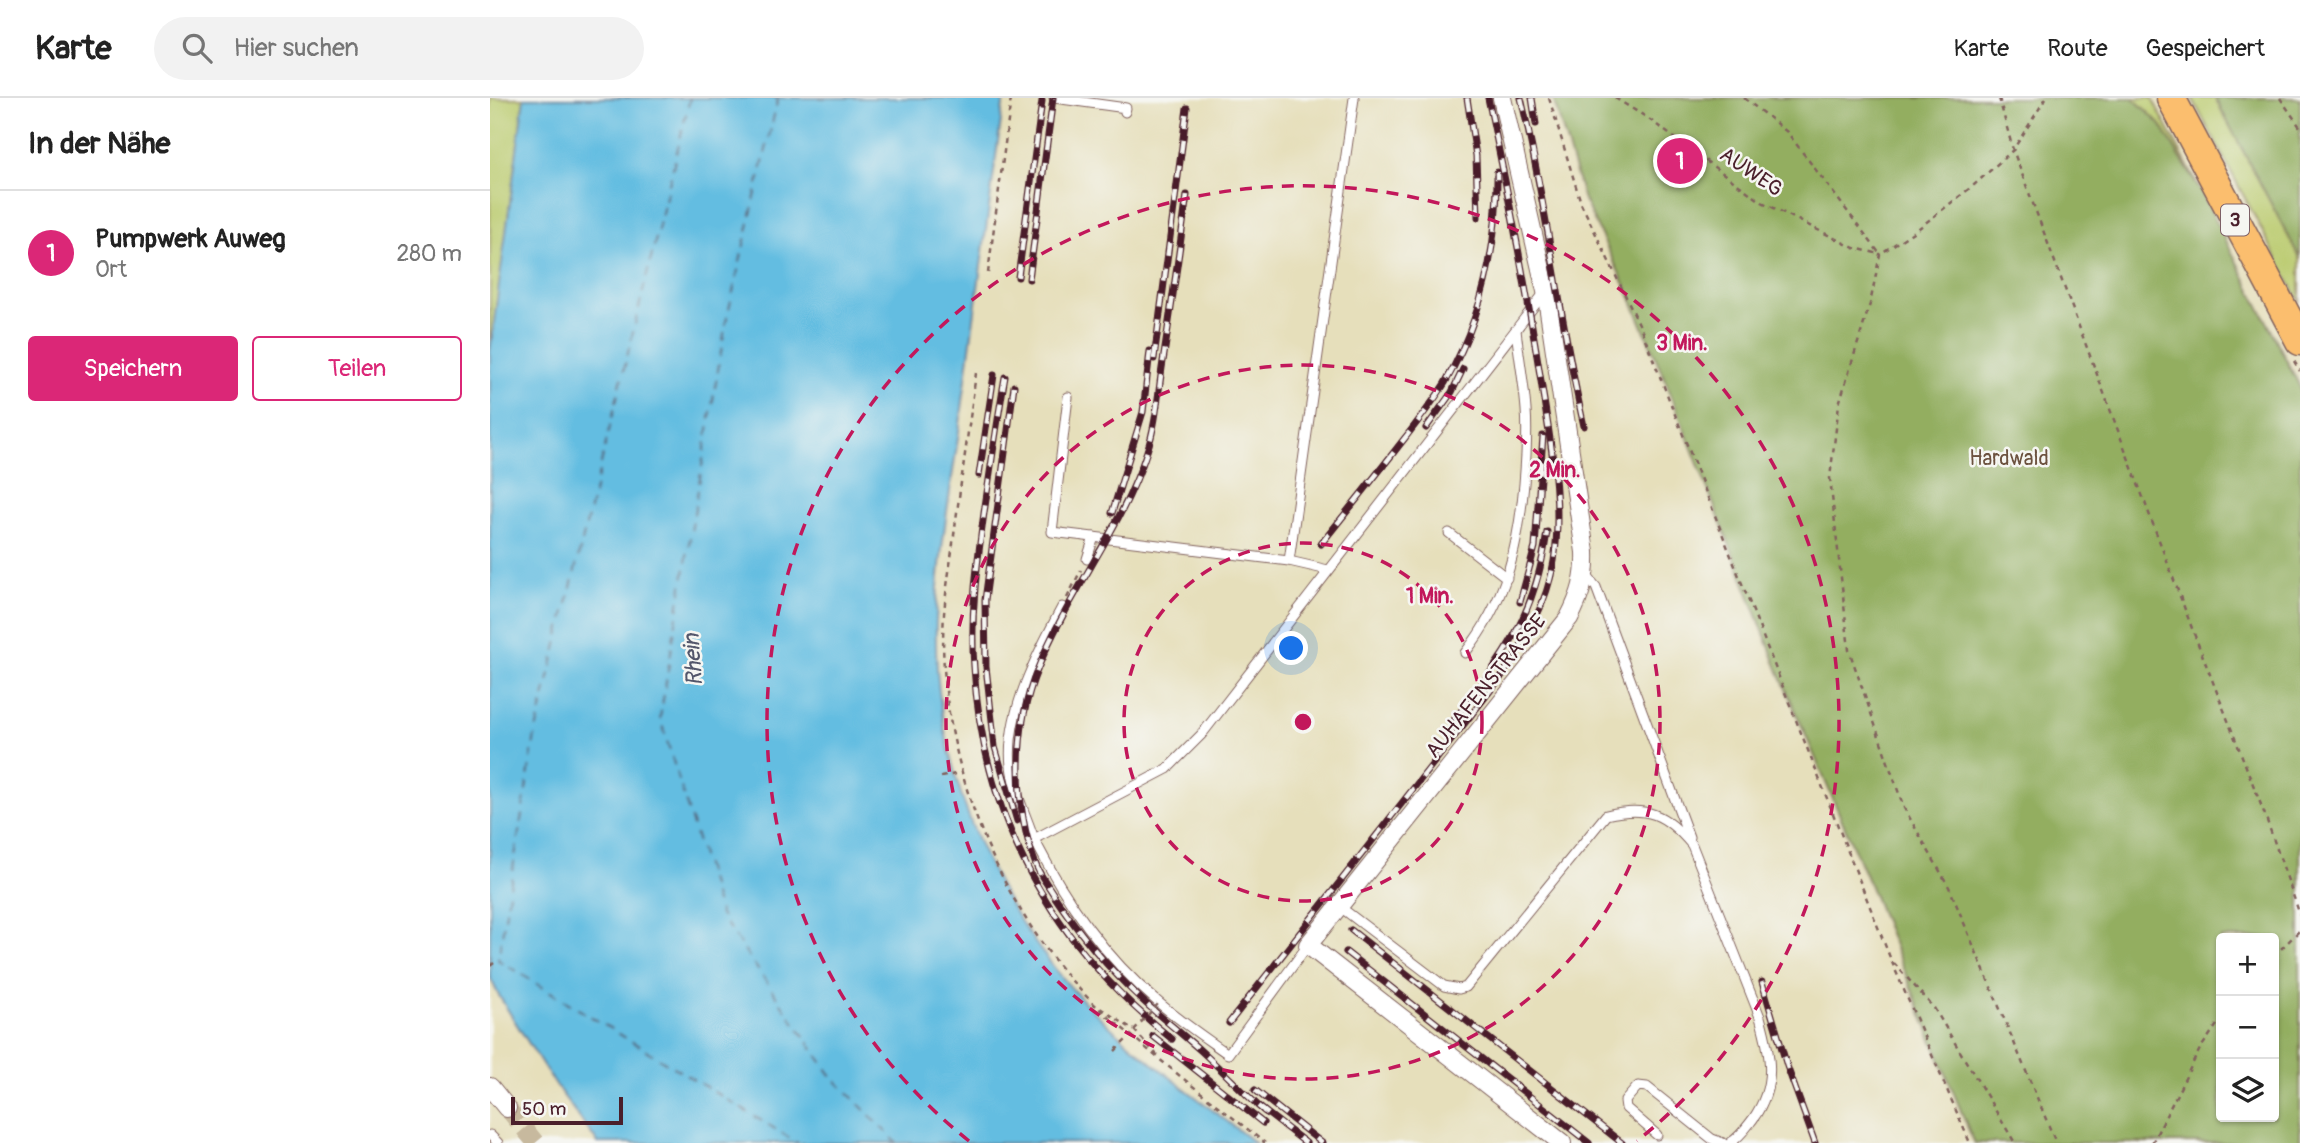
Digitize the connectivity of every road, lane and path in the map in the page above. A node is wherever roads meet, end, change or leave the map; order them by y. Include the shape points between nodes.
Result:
1 (1011, 98) edge
2 (1054, 98) edge
3 (1354, 98) edge
4 (1502, 98) edge
5 (1549, 98) edge
6 (1615, 98) edge
7 (1744, 98) edge
8 (1999, 98) edge
9 (2046, 98) edge
10 (2171, 98) edge
11 (2185, 98) edge
12 (2280, 98) edge
13 (1125, 112) dead end
14 (2300, 127) edge
15 (2012, 150) junction
16 (1880, 254) junction
17 (988, 273) dead end
18 (1546, 291) junction
19 (2300, 315) edge
20 (1516, 330) junction
21 (2300, 341) edge
22 (1068, 397) dead end
23 (1449, 533) dead end
24 (1094, 537) junction
25 (1087, 559) joint
26 (1289, 561) junction
27 (1328, 570) junction
28 (1586, 575) junction
29 (1507, 578) junction
30 (1062, 607) joint
31 (1465, 653) dead end
32 (956, 774) dead end
33 (941, 777) dead end
34 (1034, 839) junction
35 (1692, 845) junction
36 (1339, 906) junction
37 (2300, 915) edge
38 (2300, 930) edge
39 (1308, 946) junction
40 (2279, 951) edge
41 (498, 960) dead end
42 (1891, 960) junction
43 (490, 966) edge
44 (1092, 1003) dead end
45 (1159, 1003) junction
46 (2216, 1026) edge
47 (1134, 1030) junction
48 (1126, 1040) dead end
49 (1115, 1051) dead end
50 (1167, 1066) dead end
51 (490, 1087) edge
52 (507, 1108) tunnel mouth
53 (490, 1135) edge
54 (1657, 1135) dead end
55 (498, 1143) edge
56 (1562, 1143) edge
57 (1723, 1143) edge
58 (1731, 1143) edge
59 (1970, 1143) edge
60 (2015, 1143) edge
61 (2056, 1143) edge
62 (2152, 1143) edge

1 - 17 path
2 - 13 lane via 1126,108
3 - 26 lane
4 - 18 street, AUHAFENSTRASSE
5 - 42 path via 1581,203 1640,326
6 - 16 path, AUWEG via 1762,202 1854,248
7 - 16 path via 1794,140
8 - 15 path
9 - 15 path
10 - 21 main road, 3
11 - 19 main road, 3
12 - 14 path
15 - 16 path via 1974,185
15 - 37 path
16 - 61 path via 1870,304 1839,404 1830,478 1849,650 1904,808 1949,887
18 - 20 lane
18 - 28 street, AUHAFENSTRASSE
20 - 27 lane
20 - 29 lane via 1526,453 1519,531
22 - 24 lane via 1052,532
23 - 29 lane
24 - 25 lane
24 - 26 lane
25 - 30 path
26 - 27 lane
27 - 34 lane via 1202,734 1167,769
28 - 35 lane via 1596,587
28 - 36 street, AUHAFENSTRASSE via 1569,618
29 - 31 lane via 1484,629
30 - 34 lane via 1038,653 1011,744 1014,783
32 - 33 path
34 - 45 lane via 1099,943
35 - 36 lane via 1660,816 1641,810 1606,815 1466,987 1459,989 1444,986
35 - 58 lane via 1760,1017 1771,1068 1762,1107
36 - 39 street, AUHAFENSTRASSE
38 - 40 path
39 - 45 lane via 1228,1054
39 - 56 street
41 - 43 path
42 - 59 path
42 - 60 path via 1934,1008
44 - 47 path, bridge
45 - 47 path, bridge
46 - 62 path
47 - 50 path
48 - 49 path
51 - 52 street
53 - 55 lane
54 - 57 lane via 1626,1108 1625,1101 1638,1086 1647,1087

